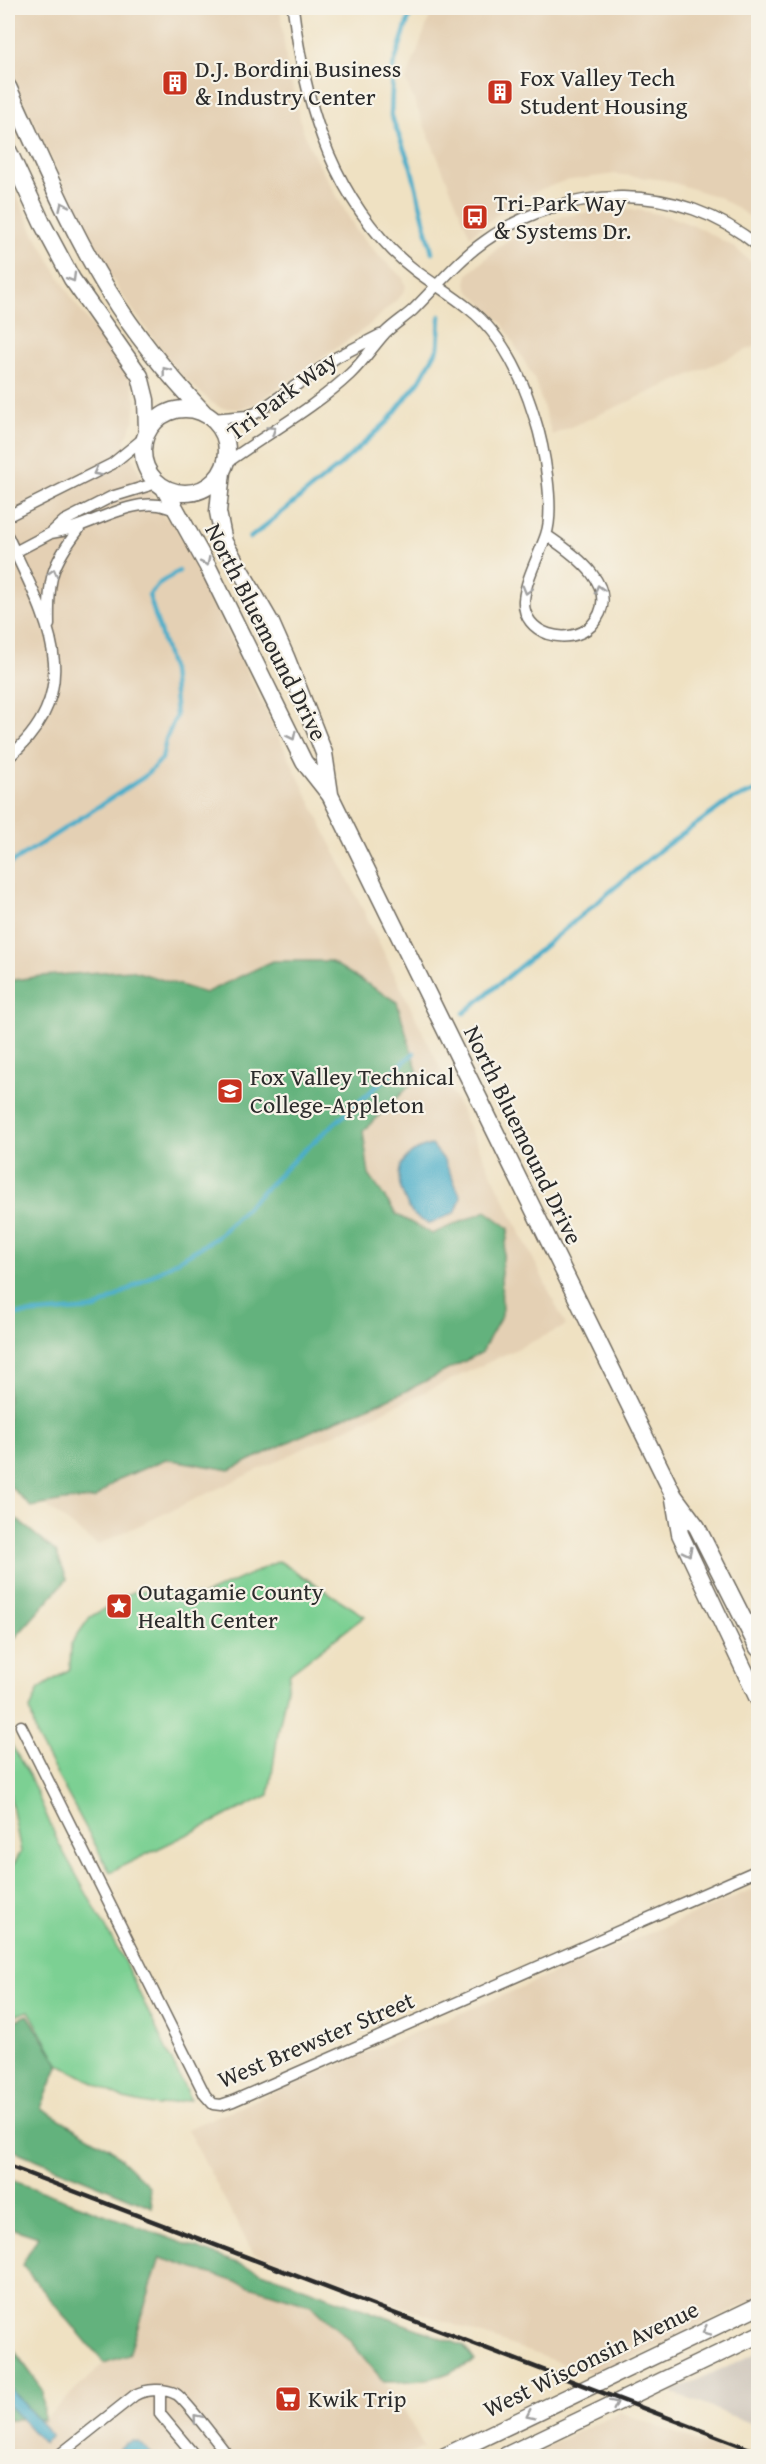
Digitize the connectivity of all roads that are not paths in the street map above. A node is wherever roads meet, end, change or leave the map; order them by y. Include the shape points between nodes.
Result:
1 (293, 8) edge
2 (8, 87) edge
3 (8, 150) edge
4 (759, 246) edge
5 (436, 285) junction
6 (386, 333) junction
7 (209, 416) junction
8 (146, 434) junction
9 (223, 468) junction
10 (160, 486) junction
11 (177, 510) junction
12 (8, 516) edge
13 (81, 526) junction
14 (51, 533) junction
15 (546, 535) junction
16 (8, 537) edge
17 (15, 552) junction
18 (49, 628) junction
19 (8, 758) edge
20 (330, 795) junction
21 (674, 1496) junction
22 (759, 1648) edge
23 (759, 1699) edge
24 (21, 1726) dead end
25 (759, 1870) edge
26 (759, 2306) edge
27 (759, 2336) edge
28 (160, 2392) junction
29 (58, 2457) edge
30 (195, 2457) edge
31 (228, 2457) edge
32 (445, 2457) edge
33 (505, 2457) edge

1 - 5 street via 311,110 340,176 376,232 417,273
7 -> 2 main road via 171,377 111,295 80,240
3 -> 8 main road via 72,279 140,376 146,400
4 - 5 street, Tri Park Way via 723,222 669,202 634,196 593,198 556,206 517,222 486,240
5 - 6 street, Tri Park Way
5 - 15 street via 482,320 521,381 537,422 547,472
6 - 7 street, Tri Park Way via 337,357 256,413
9 -> 6 street, Tri Park Way via 350,374
7 - 8 main road via 190,409 173,410 158,418
7 - 9 main road via 226,440
8 - 10 main road via 142,446 144,462
8 -> 12 street via 112,464
9 - 10 main road via 211,484 196,492 179,493
9 - 20 main road, North Bluemound Drive via 218,512 224,542 286,657 324,753
10 - 11 main road, North Bluemound Drive
10 - 14 street via 111,497 64,521
11 - 13 street via 159,505 131,507
11 -> 20 main road, North Bluemound Drive via 304,762
13 - 14 street
18 -> 13 street via 52,574 60,553
14 - 17 street
15 -> 15 street via 524,601 527,612 546,634 575,636 598,617 602,598 599,584 580,560
16 - 17 street
17 - 18 street
18 - 19 street via 55,666 48,706 25,742
20 - 21 main road, North Bluemound Drive
21 - 22 main road, North Bluemound Drive via 697,1527
21 -> 23 main road, North Bluemound Drive via 680,1534
24 - 25 street, West Brewster Street via 195,2076 213,2104 233,2101
26 -> 32 main road, West Wisconsin Avenue
33 -> 27 main road, West Wisconsin Avenue
28 - 29 street via 145,2390 135,2395
28 - 30 street via 160,2415
31 -> 28 street via 177,2394

